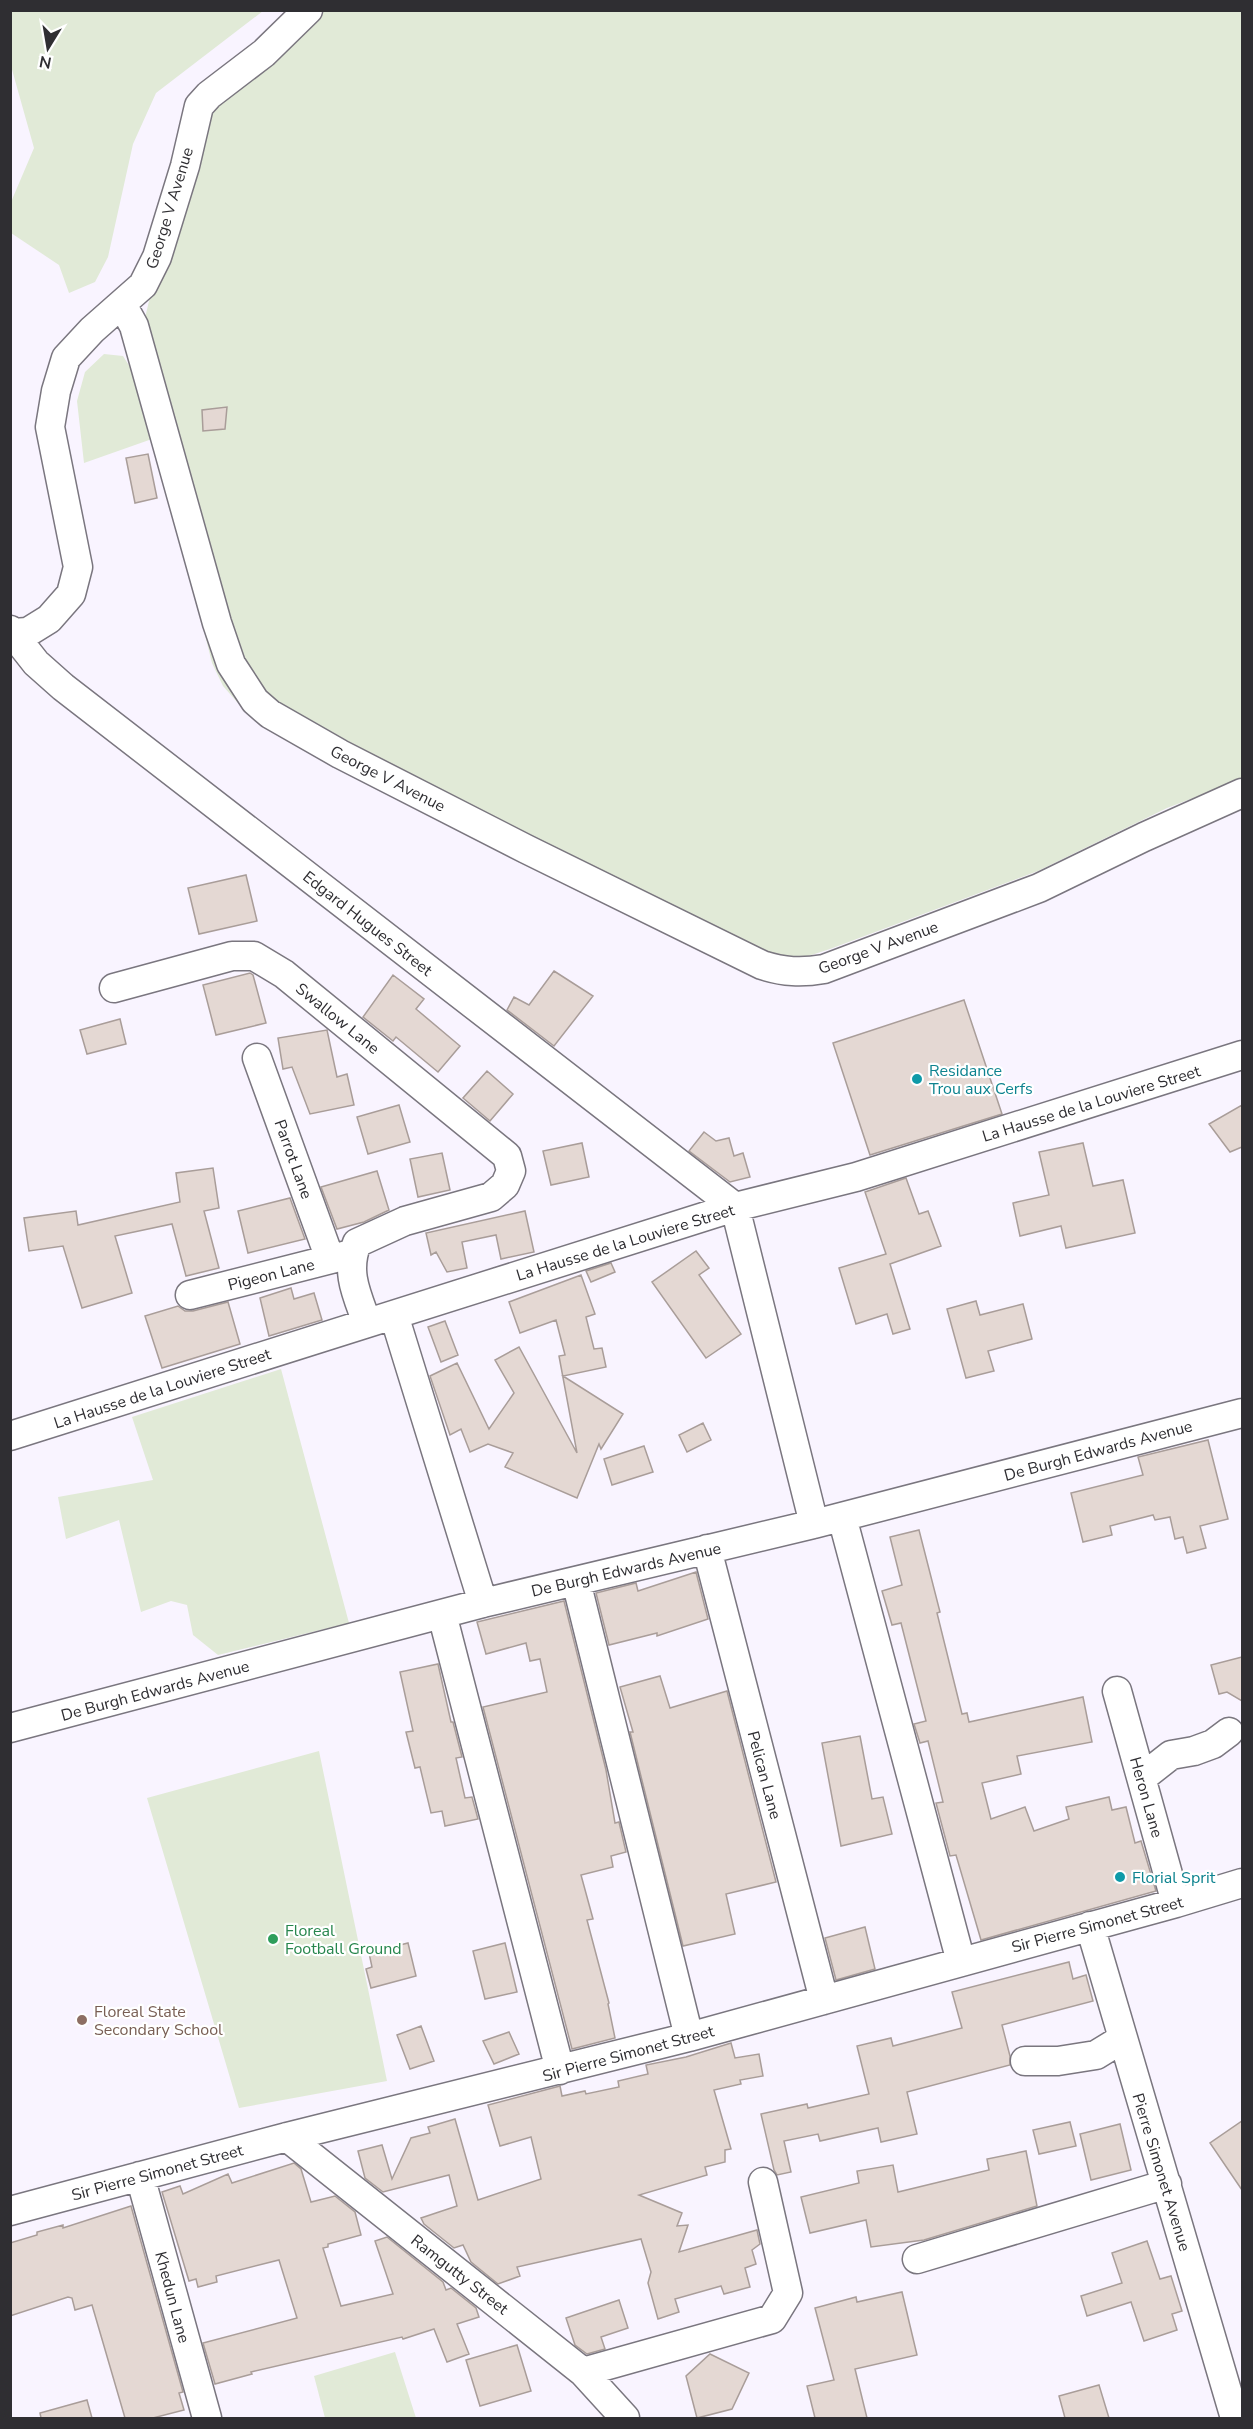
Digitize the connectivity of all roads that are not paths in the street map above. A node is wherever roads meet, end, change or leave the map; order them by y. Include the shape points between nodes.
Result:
1 (308, 10) edge
2 (123, 306) junction
3 (11, 631) edge
4 (1242, 793) edge
5 (114, 988) dead end
6 (1242, 1055) edge
7 (257, 1058) dead end
8 (505, 1185) joint
9 (735, 1207) junction
10 (346, 1252) junction
11 (190, 1295) dead end
12 (380, 1319) junction
13 (1242, 1413) edge
14 (10, 1436) edge
15 (842, 1517) junction
16 (814, 1524) junction
17 (707, 1549) junction
18 (576, 1581) junction
19 (483, 1603) junction
20 (442, 1614) junction
21 (1117, 1691) dead end
22 (10, 1728) edge
23 (1228, 1732) dead end
24 (1143, 1778) junction
25 (1242, 1882) edge
26 (1176, 1903) junction
27 (1090, 1926) junction
28 (961, 1962) junction
29 (824, 2000) junction
30 (689, 2037) junction
31 (1122, 2039) junction
32 (1025, 2061) dead end
33 (560, 2070) junction
34 (287, 2137) junction
35 (140, 2176) junction
36 (763, 2182) dead end
37 (1167, 2184) junction
38 (10, 2211) edge
39 (917, 2259) dead end
40 (583, 2372) junction
41 (207, 2418) edge
42 (625, 2418) edge
43 (1235, 2418) edge

1 - 2 street, George V Avenue via 264,54 199,106 157,257 143,285
2 - 3 street via 66,357 56,391 50,427 78,567 71,594 49,619 28,632
2 - 4 street, George V Avenue via 134,326 231,664 255,701 270,714 340,754 762,965 783,972 824,969 1039,888
3 - 9 street, Edgard Hugues Street via 36,663 63,687
5 - 8 street, Swallow Lane via 232,956 254,956 284,974 507,1156 511,1170
6 - 9 street, La Hausse de la Louviere Street via 856,1177
7 - 10 street, Parrot Lane
8 - 10 street, Pigeon Lane via 491,1197 405,1221
9 - 12 street, La Hausse de la Louviere Street
9 - 16 street
10 - 11 street, Pigeon Lane
10 - 12 street, Parrot Lane via 354,1287
12 - 14 street, La Hausse de la Louviere Street
12 - 19 street, Parrot Lane
13 - 15 street, De Burgh Edwards Avenue
15 - 16 street, De Burgh Edwards Avenue
15 - 28 street
16 - 17 street, De Burgh Edwards Avenue
17 - 18 street, De Burgh Edwards Avenue
17 - 29 street, Pelican Lane
18 - 19 street, De Burgh Edwards Avenue
18 - 30 street
19 - 20 street, De Burgh Edwards Avenue
20 - 22 street, De Burgh Edwards Avenue
20 - 33 street
21 - 24 street, Heron Lane
23 - 24 street via 1213,1744 1171,1755
24 - 26 street, Heron Lane
25 - 26 street, Sir Pierre Simonet Street
26 - 27 street, Sir Pierre Simonet Street
27 - 28 street, Sir Pierre Simonet Street
27 - 31 street, Pierre Simonet Avenue
28 - 29 street, Sir Pierre Simonet Street
29 - 30 street, Sir Pierre Simonet Street
30 - 33 street, Sir Pierre Simonet Street
31 - 32 street via 1096,2055
31 - 37 street, Pierre Simonet Avenue
33 - 34 street, Sir Pierre Simonet Street
34 - 35 street, Sir Pierre Simonet Street
34 - 40 street, Ramgutty Street
35 - 38 street, Sir Pierre Simonet Street
35 - 41 street, Khedun Lane
36 - 40 street via 788,2293 772,2319
37 - 39 street
37 - 43 street, Pierre Simonet Avenue
40 - 42 street, Ramgutty Street

